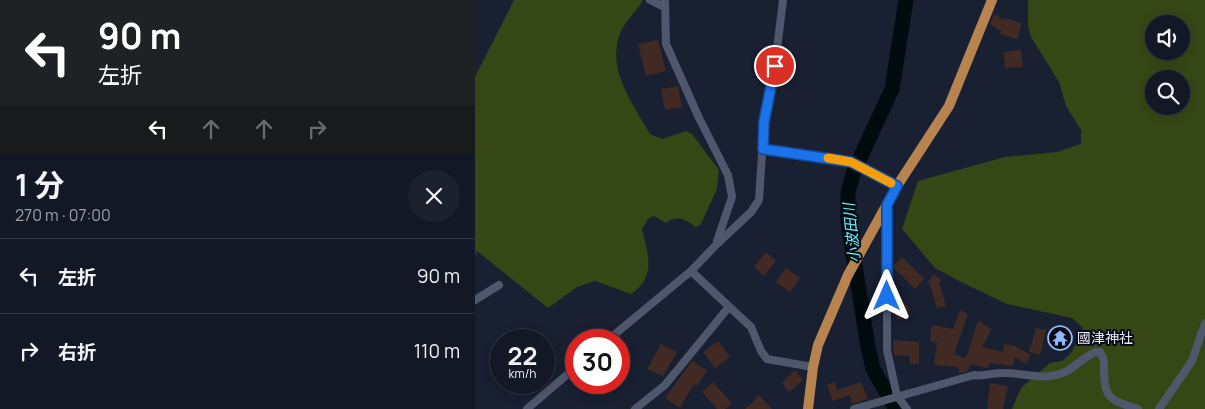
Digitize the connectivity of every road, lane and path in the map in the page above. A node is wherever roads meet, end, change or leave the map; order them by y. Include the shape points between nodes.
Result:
1 (650, 0) edge
2 (783, 0) edge
3 (992, 0) edge
4 (665, 4) edge
5 (763, 149) junction
6 (897, 186) junction
7 (887, 205) junction
8 (717, 244) junction
9 (691, 271) junction
10 (499, 285) dead end
11 (475, 300) edge
12 (728, 308) junction
13 (1205, 323) edge
14 (621, 329) edge
15 (813, 367) junction
16 (565, 376) edge
17 (896, 396) junction
18 (527, 409) edge
19 (635, 409) edge
20 (808, 409) edge
21 (854, 409) edge
22 (907, 409) edge
23 (1138, 409) edge
24 (1159, 409) edge

1 - 4 street
2 - 5 street via 764,122
3 - 6 main road via 949,106
4 - 8 street via 666,44 728,174 732,197
5 - 6 street via 851,162
5 - 8 street via 759,200
6 - 7 main road
7 - 15 main road via 848,275 818,345
7 - 17 street via 887,350
8 - 9 street
9 - 12 street
9 - 14 street
10 - 11 street
12 - 15 street via 751,327 767,359
12 - 19 street via 665,385
13 - 24 street via 1191,361
15 - 20 main road
16 - 18 street
17 - 21 street
17 - 22 street
17 - 23 street via 974,375 983,377 1004,372 1051,376 1100,352 1104,359 1104,388 1109,396

